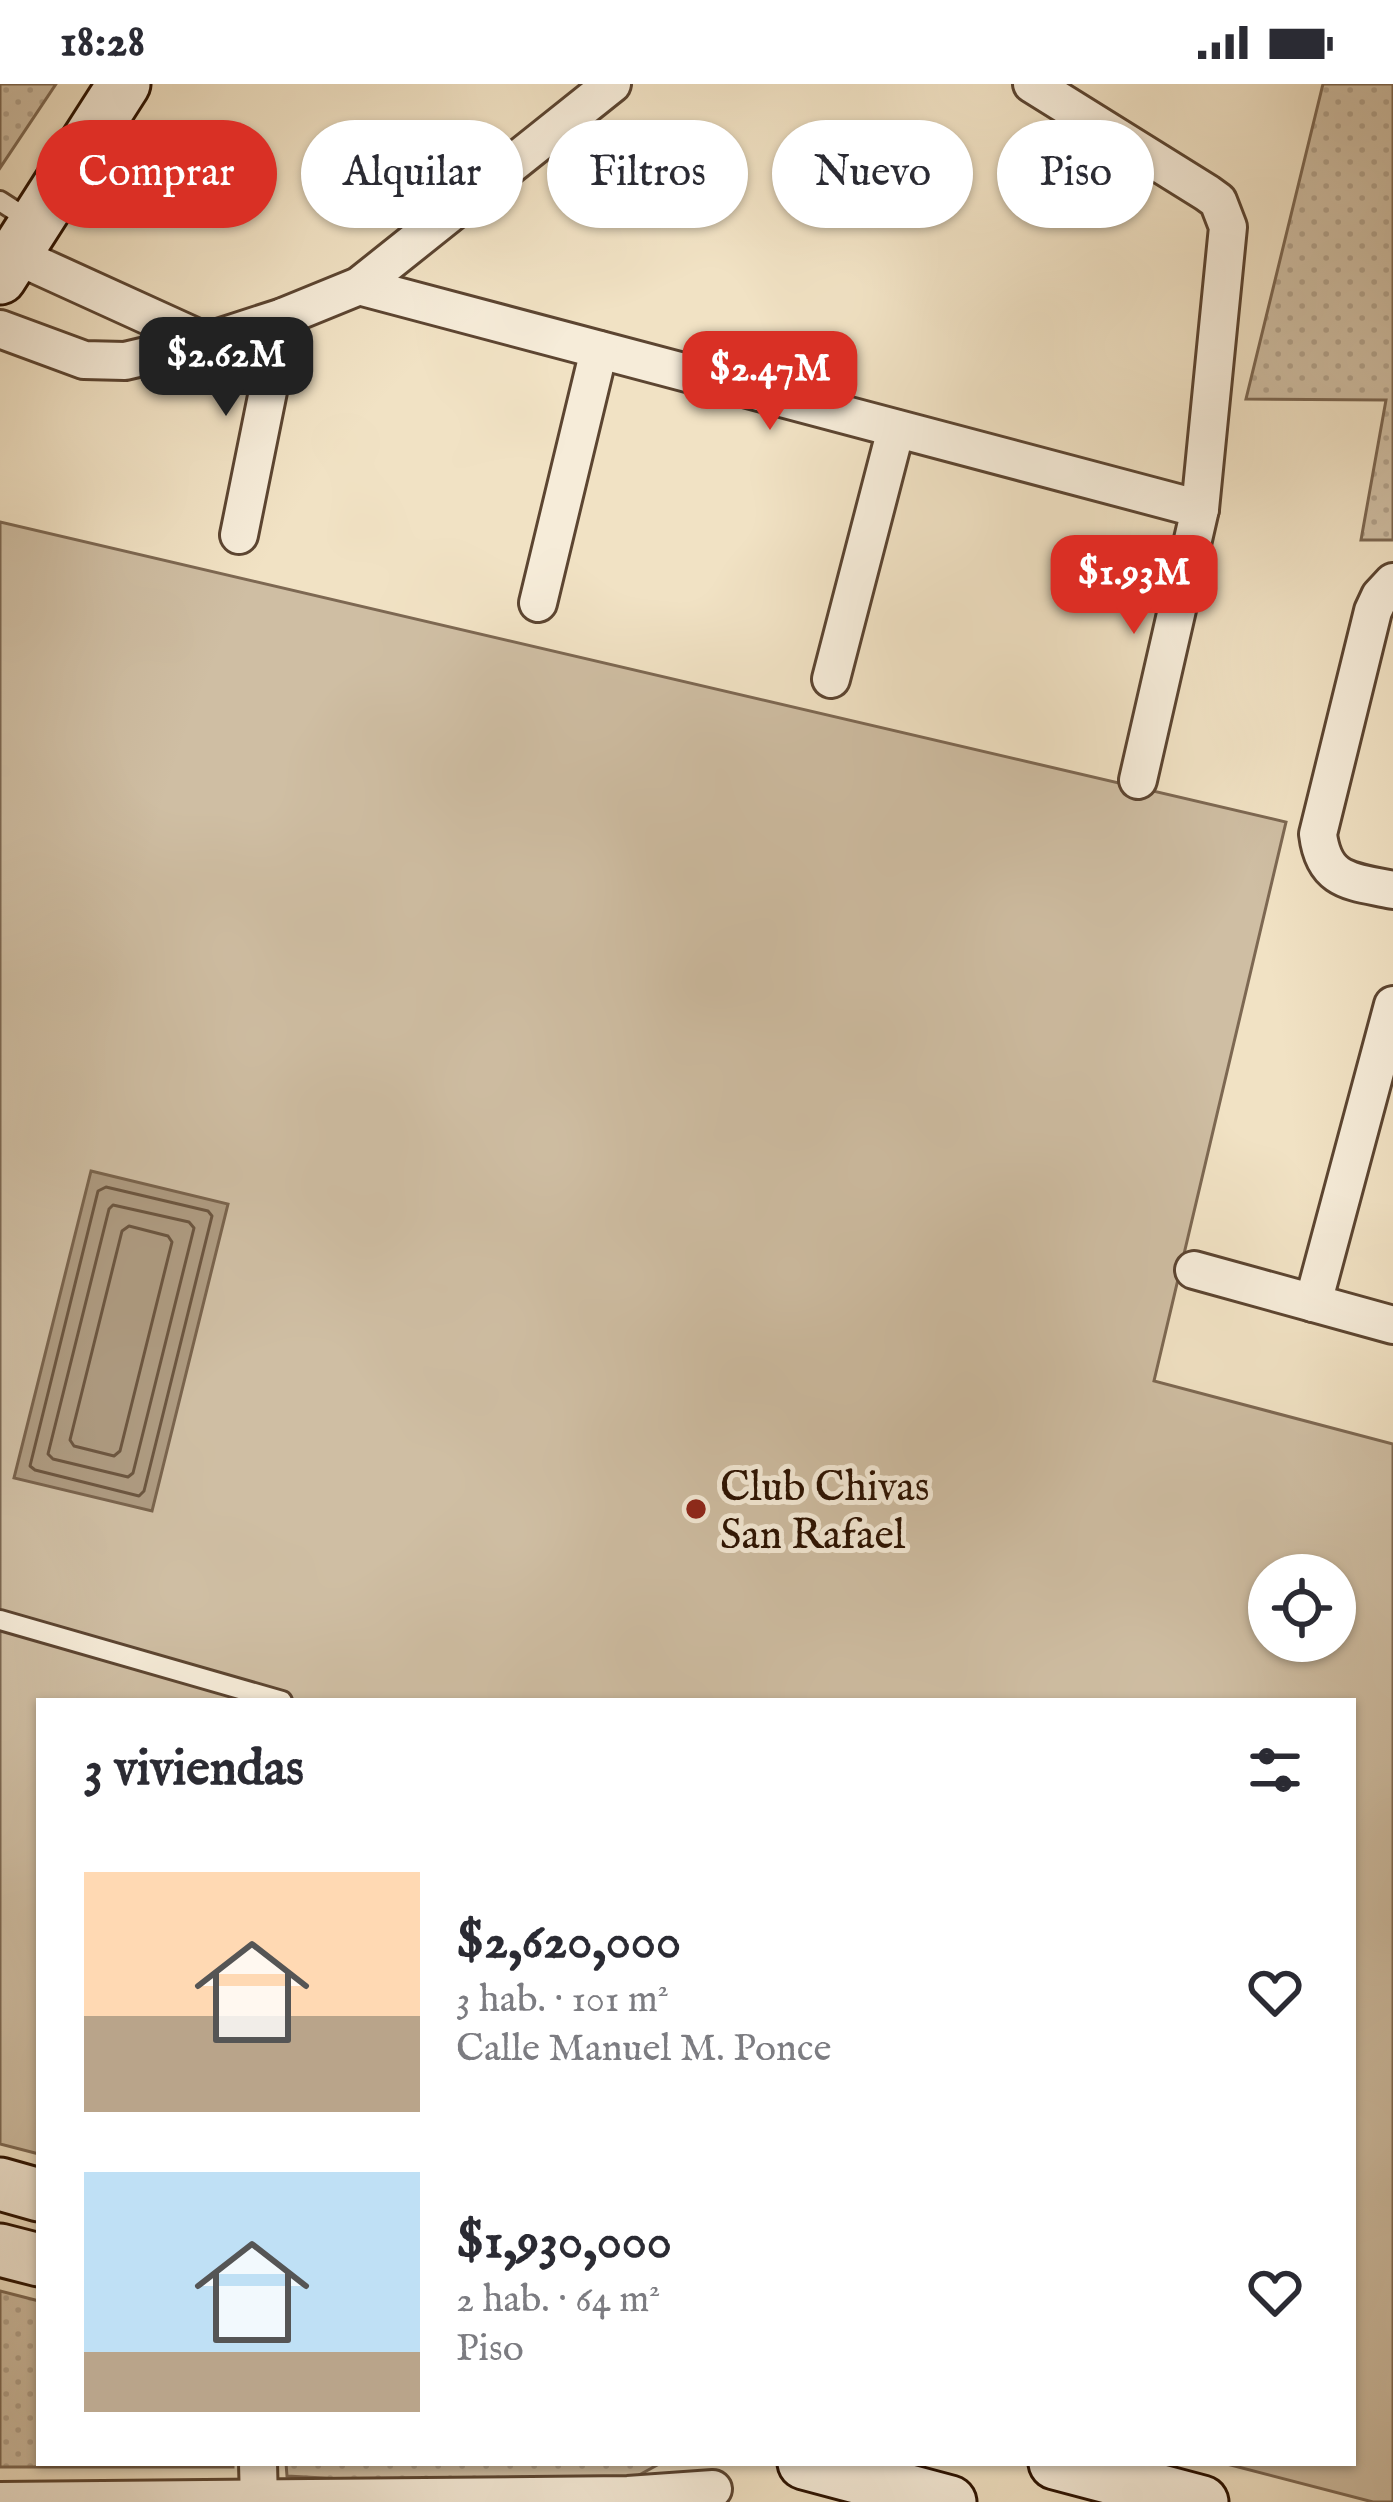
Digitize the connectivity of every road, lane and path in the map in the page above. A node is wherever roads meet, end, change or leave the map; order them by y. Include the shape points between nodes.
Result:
1 (124, 84) edge
2 (612, 84) edge
3 (1032, 84) edge
4 (12, 239) edge
5 (359, 286) junction
6 (283, 317) junction
7 (0, 329) edge
8 (206, 342) junction
9 (599, 350) junction
10 (896, 429) junction
11 (1200, 509) junction
12 (239, 536) dead end
13 (1393, 582) edge
14 (538, 603) dead end
15 (832, 679) dead end
16 (1138, 780) dead end
17 (1393, 890) edge
18 (1393, 1005) edge
19 (1194, 1270) dead end
20 (1313, 1303) junction
21 (1393, 1324) edge
22 (0, 1619) edge
23 (272, 1698) edge
24 (0, 2184) edge
25 (36, 2193) edge
26 (0, 2250) edge
27 (36, 2259) edge
28 (815, 2466) edge
29 (1065, 2466) edge
30 (259, 2488) edge
31 (713, 2489) dead end
32 (0, 2500) edge
33 (950, 2502) edge
34 (1202, 2502) edge

1 - 4 street
2 - 5 street
3 - 11 street via 1207,193 1224,214 1228,242
4 - 8 street
5 - 6 street
5 - 9 street
6 - 8 street
6 - 12 street
7 - 8 street via 84,360 125,361
9 - 10 street
9 - 14 street
10 - 11 street
10 - 15 street
11 - 16 street
13 - 17 street via 1373,611 1318,834 1331,871
18 - 20 street
19 - 20 street
20 - 21 street
22 - 23 lane
24 - 25 street
26 - 27 street
28 - 33 street
29 - 34 street
30 - 31 street via 628,2495
30 - 32 street

